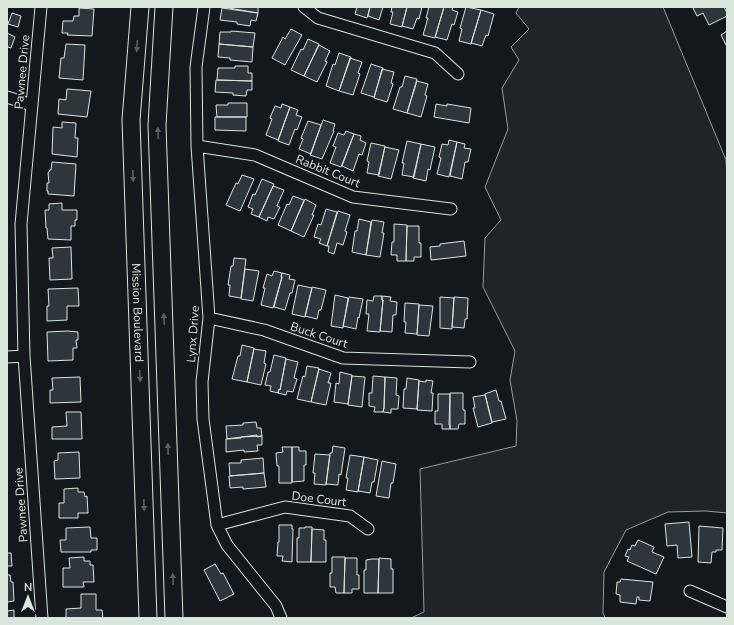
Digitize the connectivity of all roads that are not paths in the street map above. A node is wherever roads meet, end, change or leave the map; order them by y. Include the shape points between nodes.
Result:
1 (41, 7) edge
2 (140, 7) edge
3 (164, 7) edge
4 (204, 7) edge
5 (304, 7) edge
6 (458, 74) dead end
7 (7, 97) edge
8 (32, 105) junction
9 (197, 146) junction
10 (451, 209) dead end
11 (210, 318) junction
12 (24, 356) junction
13 (7, 357) edge
14 (470, 362) dead end
15 (217, 525) junction
16 (368, 529) dead end
17 (690, 591) dead end
18 (727, 607) edge
19 (42, 618) edge
20 (148, 618) edge
21 (174, 618) edge
22 (281, 618) edge

1 - 8 street, Pawnee Drive
2 -> 20 main road, Mission Boulevard via 131,120
21 -> 3 main road via 158,125
4 - 9 street, Lynx Drive via 196,67
5 - 6 street via 318,18 435,53
7 - 8 street
8 - 12 street, Pawnee Drive via 21,224
9 - 10 street, Rabbit Court via 255,155 353,197
9 - 11 street, Lynx Drive
11 - 14 street, Buck Court via 264,330 343,358
11 - 15 street, Lynx Drive via 202,382 203,419
12 - 13 street
12 - 19 street, Pawnee Drive
15 - 16 street, Doe Court via 285,508 350,516
15 - 22 street, Lynx Drive via 227,545 276,606
17 - 18 street

